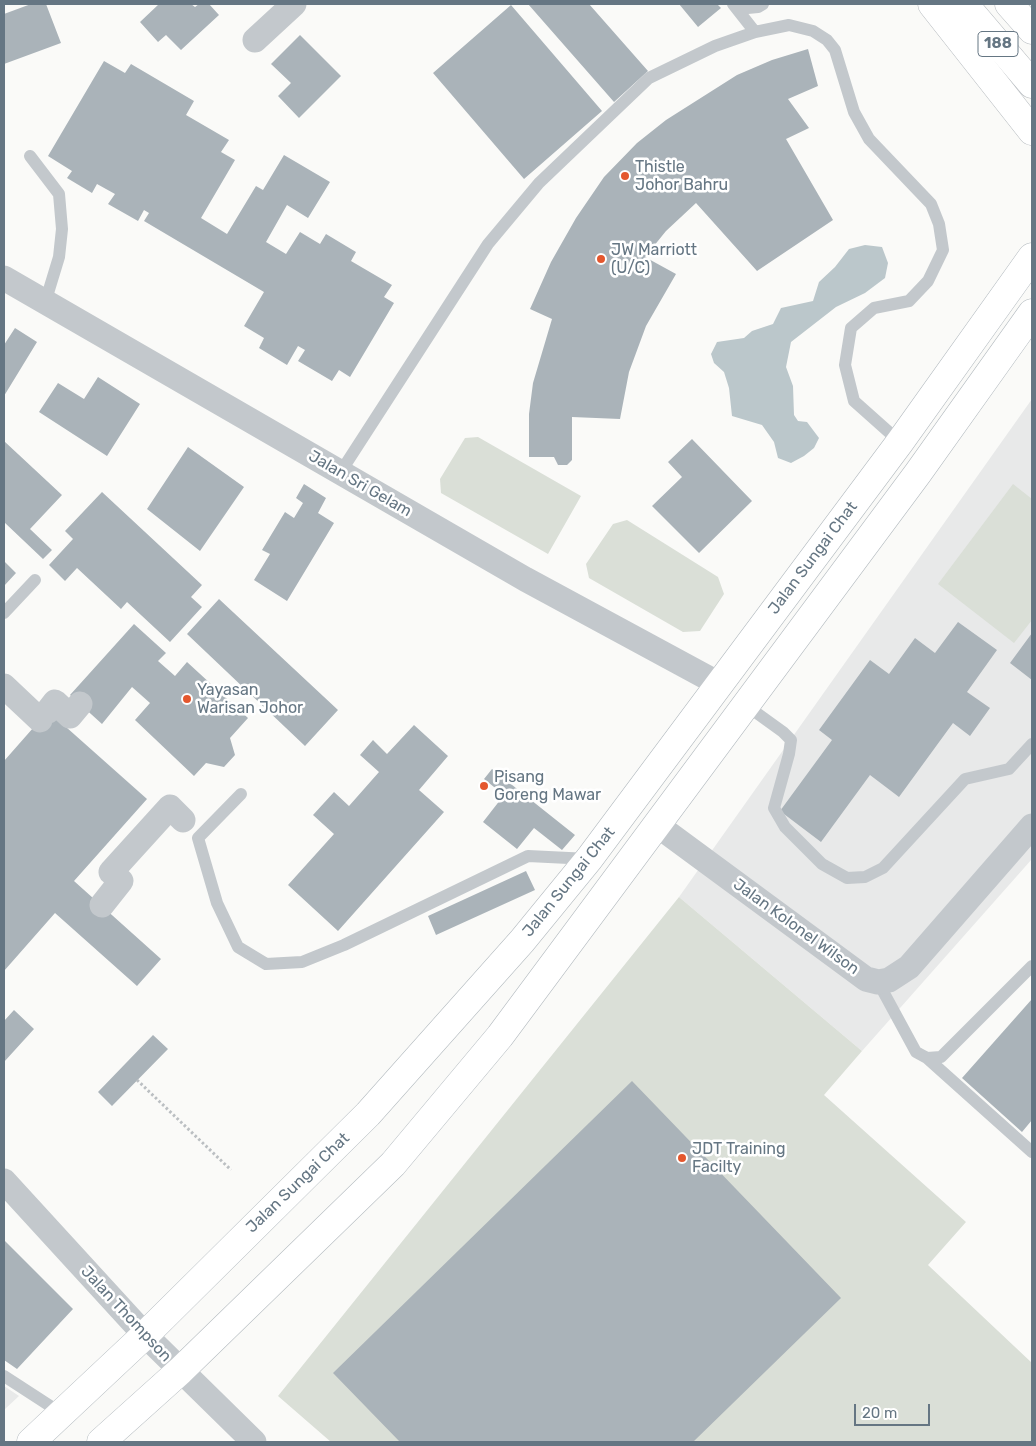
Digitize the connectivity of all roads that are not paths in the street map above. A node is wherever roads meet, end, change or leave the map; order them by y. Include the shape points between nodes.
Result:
1 (294, 4) edge
2 (763, 4) edge
3 (932, 4) edge
4 (964, 4) edge
5 (1009, 4) edge
6 (735, 6) edge
7 (1032, 30) edge
8 (755, 32) junction
9 (255, 40) dead end
10 (1032, 84) edge
11 (1032, 131) edge
12 (30, 156) dead end
13 (1032, 257) edge
14 (4, 278) edge
15 (45, 302) junction
16 (1031, 315) edge
17 (900, 442) junction
18 (340, 473) junction
19 (35, 580) dead end
20 (4, 613) edge
21 (719, 684) junction
22 (4, 686) edge
23 (80, 704) dead end
24 (747, 706) junction
25 (1032, 744) edge
26 (241, 794) dead end
27 (183, 820) dead end
28 (657, 826) junction
29 (1032, 826) edge
30 (589, 859) junction
31 (102, 905) dead end
32 (1032, 966) edge
33 (878, 982) junction
34 (927, 1058) junction
35 (1032, 1152) edge
36 (4, 1182) edge
37 (145, 1335) junction
38 (180, 1371) junction
39 (4, 1376) edge
40 (61, 1413) junction
41 (31, 1442) edge
42 (101, 1442) edge
43 (254, 1442) edge

1 - 9 street
2 - 6 lane via 758,7
3 - 11 main road
4 - 10 main road, 188
5 - 7 main road, 188
6 - 8 lane
8 - 17 lane via 789,25 813,31 827,40 835,50 854,112 869,139 931,204 939,224 943,250 928,281 909,301 874,308 851,328 845,365 854,401
8 - 18 lane via 715,46 649,78 538,183 488,244
12 - 15 lane via 59,194 59,257
13 - 17 main road, Jalan Sungai Chat
14 - 15 street, Jalan Sri Gelam
15 - 18 street, Jalan Sri Gelam
16 - 24 main road, Jalan Sungai Chat
17 - 21 main road, Jalan Sungai Chat
18 - 21 street, Jalan Sri Gelam via 525,579
19 - 20 lane
21 - 30 main road, Jalan Sungai Chat
22 - 23 street via 44,716 55,702 70,716
24 - 25 lane via 791,740 774,808 785,827 822,864 847,878 865,877 883,868 965,779 1009,769
24 - 28 main road, Jalan Sungai Chat
26 - 30 lane via 198,838 217,903 238,947 266,964 302,962 336,948 528,856
27 - 31 street via 170,807 111,872 121,881
28 - 33 street, Jalan Kolonel Wilson via 866,978
28 - 38 main road, Jalan Sungai Chat via 500,1036 393,1164
29 - 33 street, Jalan Kolonel Wilson via 909,967 889,980
30 - 37 main road, Jalan Sungai Chat via 522,941 368,1114
32 - 34 lane via 941,1057
33 - 34 lane via 916,1052
34 - 35 lane
36 - 37 street, Jalan Thompson
37 - 38 street, Jalan Thompson
37 - 40 main road, Jalan Sungai Chat
38 - 42 main road, Jalan Sungai Chat
38 - 43 street, Jalan Thompson
39 - 40 lane
40 - 41 main road, Jalan Sungai Chat

